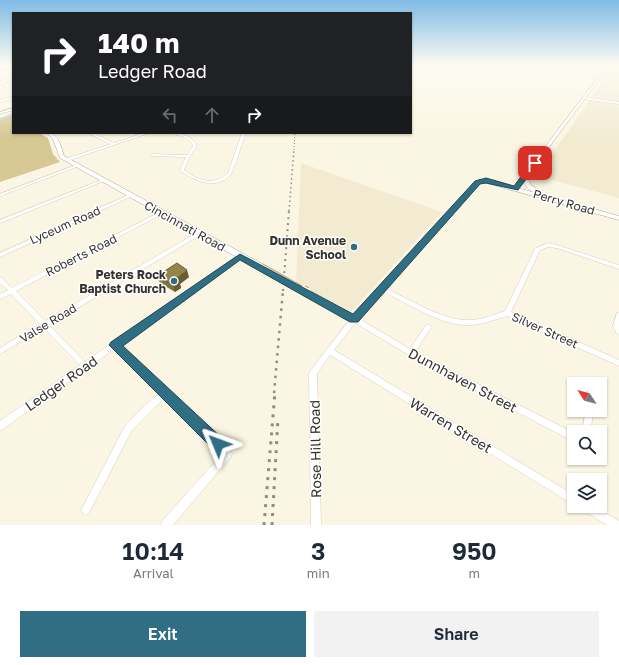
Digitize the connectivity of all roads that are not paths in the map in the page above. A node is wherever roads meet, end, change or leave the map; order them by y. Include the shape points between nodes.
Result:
1 (590, 90) edge
2 (12, 98) edge
3 (584, 98) junction
4 (0, 101) edge
5 (619, 103) edge
6 (12, 110) edge
7 (0, 113) edge
8 (50, 134) edge
9 (92, 134) edge
10 (144, 134) edge
11 (177, 134) edge
12 (244, 134) edge
13 (114, 144) junction
14 (152, 155) dead end
15 (188, 156) junction
16 (66, 160) junction
17 (77, 166) junction
18 (524, 178) junction
19 (102, 181) junction
20 (516, 188) junction
21 (0, 195) edge
22 (130, 196) junction
23 (570, 204) junction
24 (162, 213) junction
25 (619, 218) edge
26 (0, 222) edge
27 (200, 233) junction
28 (0, 255) edge
29 (240, 256) junction
30 (619, 267) edge
31 (0, 279) edge
32 (382, 288) junction
33 (12, 291) junction
34 (0, 297) edge
35 (507, 313) junction
36 (619, 315) edge
37 (354, 319) junction
38 (46, 324) junction
39 (428, 327) dead end
40 (619, 332) edge
41 (115, 345) junction
42 (0, 351) edge
43 (329, 351) junction
44 (411, 353) junction
45 (619, 363) edge
46 (85, 366) junction
47 (165, 393) junction
48 (0, 426) edge
49 (567, 434) edge
50 (567, 496) edge
51 (86, 510) dead end
52 (596, 513) edge
53 (166, 525) edge
54 (316, 525) edge
55 (616, 525) edge

1 - 3 main road
2 - 4 street
3 - 5 street
3 - 18 main road
6 - 7 main road
8 - 16 main road via 55,138 62,157
9 - 13 street
10 - 13 street
11 - 15 street via 194,142 195,146
12 - 15 street via 230,173 226,178 214,183 182,170
13 - 16 street
14 - 15 street
16 - 17 main road, Cincinnati Road
17 - 19 main road, Cincinnati Road
17 - 21 street
18 - 20 main road
18 - 23 main road via 530,188 537,192
19 - 22 main road, Cincinnati Road
19 - 26 street
20 - 23 main road, Perry Road
20 - 32 main road, Perry Road via 486,180 477,182
22 - 24 main road, Cincinnati Road
22 - 28 street, Lyceum Road
23 - 25 main road, Perry Road
24 - 27 main road, Cincinnati Road
24 - 33 street, Roberts Road
27 - 29 main road, Cincinnati Road
27 - 38 street, Valse Road
29 - 37 main road, Cincinnati Road, bridge
29 - 41 street, Ledger Road
30 - 35 street via 558,247 548,245 538,249
31 - 33 street
32 - 35 street, Silver Street via 451,321 474,322
32 - 37 main road
33 - 34 street, Roberts Road
33 - 38 street
35 - 45 street, Silver Street
36 - 40 street via 616,326
37 - 43 street
37 - 44 street, Dunnhaven Street
38 - 42 street, Valse Road
38 - 46 street
39 - 44 street
41 - 46 street, Ledger Road
41 - 47 street
43 - 50 street, Warren Street
43 - 54 street, Rose Hill Road via 313,373
44 - 49 street, Dunnhaven Street
46 - 48 street, Ledger Road
47 - 51 street via 128,429
47 - 53 street via 228,454
52 - 55 street

